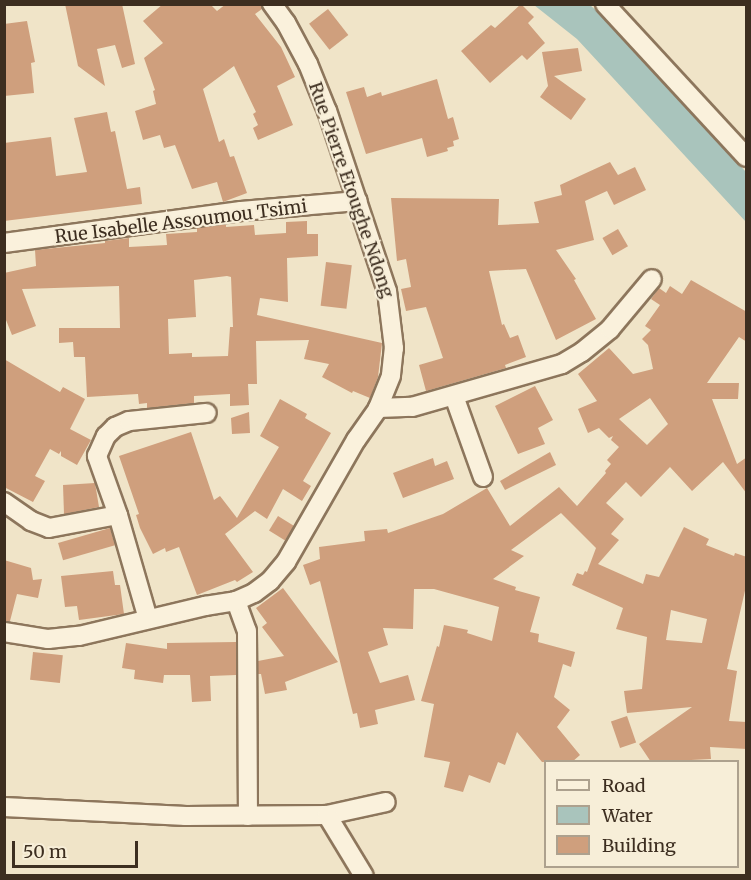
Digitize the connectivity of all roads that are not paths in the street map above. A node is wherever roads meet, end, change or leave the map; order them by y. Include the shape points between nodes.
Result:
1 (272, 4) edge
2 (605, 4) edge
3 (747, 158) edge
4 (358, 201) junction
5 (4, 243) edge
6 (652, 279) dead end
7 (454, 396) junction
8 (378, 408) junction
9 (207, 413) dead end
10 (483, 477) dead end
11 (4, 502) edge
12 (118, 515) junction
13 (236, 601) junction
14 (147, 619) junction
15 (4, 632) edge
16 (386, 802) dead end
17 (4, 807) edge
18 (327, 815) junction
19 (248, 816) junction
20 (364, 876) edge

1 - 4 street, Rue Pierre Etoughe Ndong via 308,64
2 - 3 street
4 - 5 street, Rue Isabelle Assoumou Tsimi via 241,211
4 - 8 street, Rue Pierre Etoughe Ndong via 393,320 391,375
6 - 7 street via 610,329 562,364
7 - 8 street via 412,407
7 - 10 street
8 - 13 street, Rue Pierre Etoughe Ndong via 286,562 262,587
9 - 12 street via 129,421 106,436 97,456
11 - 12 street via 49,528
12 - 14 street
13 - 14 street, Rue Pierre Etoughe Ndong
13 - 19 street via 247,631
14 - 15 street, Rue Pierre Etoughe Ndong via 58,638
16 - 18 street
17 - 19 street
18 - 19 street
18 - 20 street

